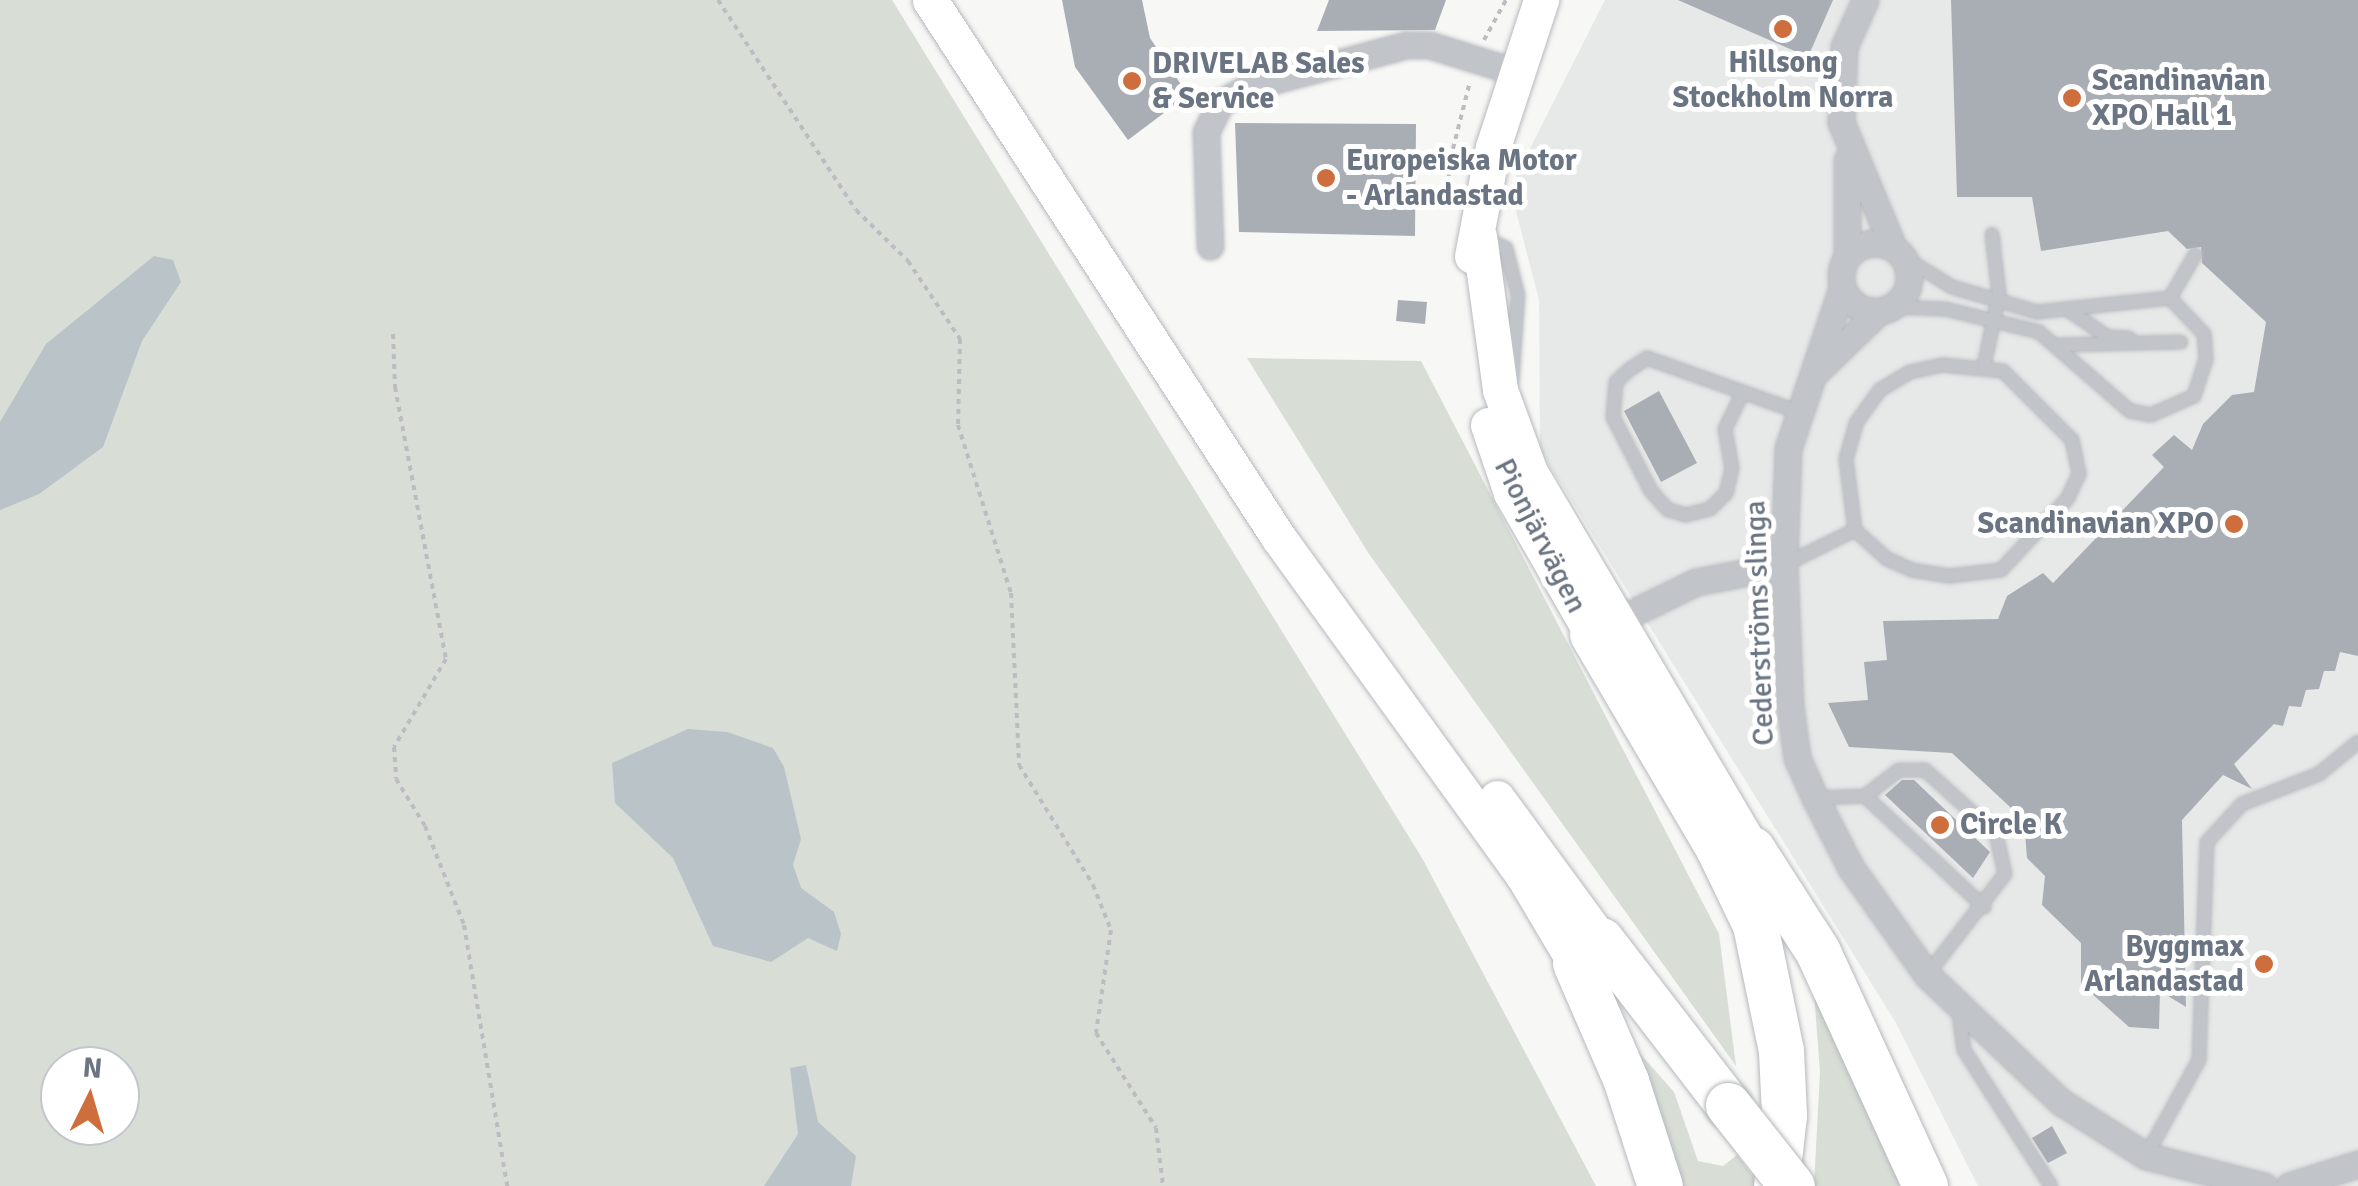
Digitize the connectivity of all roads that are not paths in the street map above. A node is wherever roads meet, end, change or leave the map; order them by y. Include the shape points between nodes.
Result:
1 (930, 0) edge
2 (1540, 0) edge
3 (1865, 0) edge
4 (1516, 72) junction
5 (1847, 150) junction
6 (1992, 234) dead end
7 (1479, 236) junction
8 (1210, 246) dead end
9 (1897, 252) junction
10 (1847, 256) junction
11 (2194, 256) dead end
12 (1842, 288) junction
13 (2170, 298) junction
14 (1997, 303) junction
15 (1886, 309) junction
16 (2071, 312) junction
17 (1993, 318) junction
18 (2059, 344) junction
19 (1984, 366) junction
20 (1818, 370) junction
21 (1743, 392) junction
22 (1799, 412) junction
23 (1855, 530) junction
24 (1784, 565) junction
25 (1603, 628) junction
26 (2358, 742) edge
27 (1864, 796) junction
28 (1815, 798) junction
29 (1752, 850) junction
30 (1984, 907) junction
31 (1589, 952) junction
32 (1927, 975) junction
33 (1958, 1004) junction
34 (2146, 1156) junction
35 (2358, 1164) edge
36 (1660, 1186) edge
37 (1776, 1186) edge
38 (1795, 1186) edge
39 (1925, 1186) edge
40 (2052, 1186) edge
41 (2249, 1186) edge
42 (2264, 1186) edge
43 (2301, 1186) edge

1 - 31 main road via 1278,537 1524,877
2 - 4 main road, Pionjärvägen
3 - 5 street, Cederströms slinga via 1840,71
4 - 7 main road, Pionjärvägen
4 - 8 street via 1406,45 1249,87 1220,103 1206,132
5 - 9 street, Cederströms slinga
5 - 10 street, Cederströms slinga
6 - 14 lane
7 - 25 main road, Pionjärvägen via 1505,404
7 - 25 main road, Pionjärvägen via 1468,266 1466,310 1488,425 1512,492
9 - 10 street via 1868,243
9 - 14 lane via 1952,287
9 - 15 street via 1908,284
10 - 12 street, Cederströms slinga
11 - 13 lane
12 - 15 street via 1855,305
12 - 20 street, Cederströms slinga
13 - 16 lane
13 - 18 lane via 2204,334 2206,360 2194,396 2175,409 2150,416 2130,412
14 - 16 lane
14 - 17 lane
15 - 17 lane
15 - 20 street, Cederströms slinga
16 - 18 lane via 2108,337 2181,342
17 - 18 lane
17 - 19 lane
19 - 23 lane via 1910,372 1880,390 1856,423 1846,459
19 - 23 lane via 2003,371 2072,440 2080,474 2068,498 2001,570 1949,576 1912,570 1887,559
20 - 22 street, Cederströms slinga
21 - 21 lane via 1648,358 1616,382 1613,417 1668,510 1686,515 1710,509 1726,492 1732,468 1726,429
21 - 22 lane
22 - 24 street, Cederströms slinga via 1788,448
23 - 24 lane
24 - 25 street, Pionjärvägen via 1696,582
24 - 28 street, Cederströms slinga via 1790,706 1798,758
25 - 29 main road, Pionjärvägen
25 - 37 highway via 1754,925 1781,1050 1784,1115
26 - 34 lane via 2319,774 2242,804 2207,842 2199,1060
27 - 28 lane
27 - 30 lane
27 - 30 lane via 1898,770 1925,770 1996,834 2005,874
28 - 32 street, Cederströms slinga via 1851,868
29 - 38 highway via 1800,1018 1806,1124
29 - 39 highway via 1818,952
30 - 32 lane
31 - 36 highway
31 - 38 highway, bridge
32 - 33 street, Cederströms slinga
33 - 34 street, Cederströms slinga via 2061,1102
33 - 40 lane via 1964,1050
34 - 41 street, Cederströms slinga
35 - 43 street
41 - 42 street, Cederströms slinga

